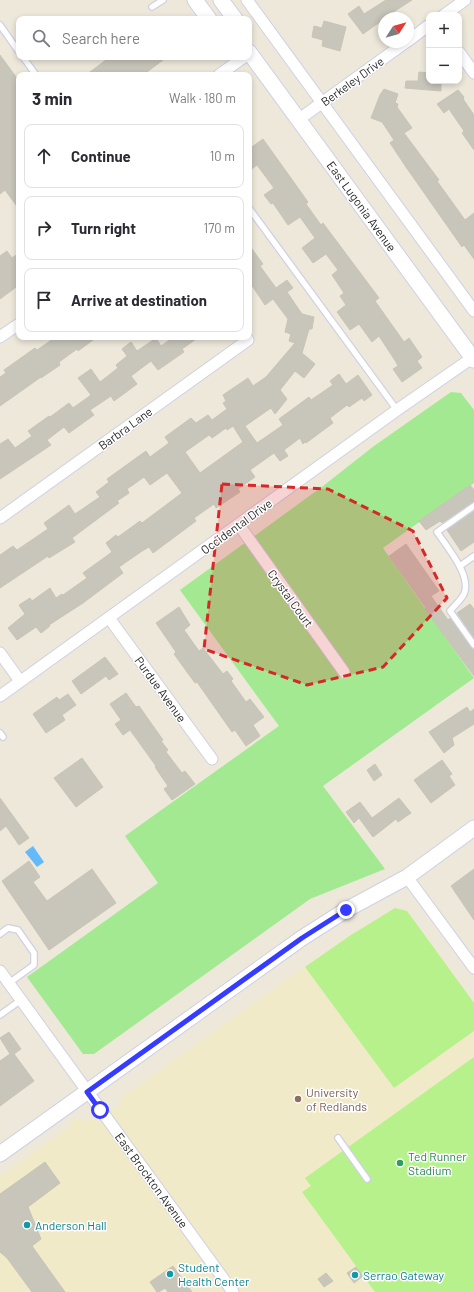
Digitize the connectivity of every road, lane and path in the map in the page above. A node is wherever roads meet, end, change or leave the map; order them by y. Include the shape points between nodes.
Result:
1 (163, 0) edge
2 (195, 0) edge
3 (222, 0) edge
4 (247, 0) edge
5 (464, 0) edge
6 (152, 8) dead end
7 (448, 12) edge
8 (207, 16) edge
9 (233, 16) edge
10 (0, 25) edge
11 (426, 28) edge
12 (414, 36) edge
13 (16, 48) edge
14 (397, 48) edge
15 (462, 56) edge
16 (252, 57) edge
17 (25, 60) edge
18 (240, 60) edge
19 (34, 72) edge
20 (223, 72) edge
21 (474, 73) edge
22 (322, 103) junction
23 (298, 120) junction
24 (252, 212) edge
25 (474, 311) edge
26 (16, 326) edge
27 (0, 337) edge
28 (248, 340) edge
29 (473, 359) edge
30 (397, 410) junction
31 (474, 506) edge
32 (0, 518) edge
33 (238, 525) junction
34 (474, 556) edge
35 (460, 566) junction
36 (109, 618) junction
37 (474, 645) edge
38 (0, 653) edge
39 (344, 672) dead end
40 (20, 681) junction
41 (0, 696) edge
42 (212, 759) dead end
43 (474, 828) edge
44 (408, 877) junction
45 (0, 934) edge
46 (474, 968) edge
47 (0, 971) edge
48 (9, 983) junction
49 (21, 1000) junction
50 (0, 1015) edge
51 (87, 1092) junction
52 (338, 1138) dead end
53 (0, 1154) edge
54 (367, 1178) dead end
55 (233, 1292) edge

1 - 6 lane
2 - 8 street
3 - 9 street
4 - 22 street
5 - 7 street
10 - 13 lane
11 - 12 street, Berkeley Drive
14 - 22 street, Berkeley Drive
15 - 21 street
16 - 23 street, East Lugonia Avenue
17 - 19 lane
18 - 20 street
22 - 23 street, Berkeley Drive
22 - 25 street
23 - 29 street, East Lugonia Avenue
24 - 30 lane
26 - 27 street
28 - 32 street, Barbra Lane
29 - 30 street, Occidental Drive
30 - 33 street, Occidental Drive
31 - 35 lane via 437,532
33 - 36 street, Occidental Drive
33 - 39 street, Crystal Court
34 - 35 lane
35 - 37 lane via 465,580 464,594 450,611
36 - 40 street, Occidental Drive
36 - 42 street, Purdue Avenue
38 - 40 street
40 - 41 street, Occidental Drive
43 - 44 street
44 - 46 street
44 - 51 street via 325,923
45 - 48 lane via 8,928 18,930 34,953 34,965
47 - 48 street, East Brockton Avenue
48 - 49 street, East Brockton Avenue
49 - 50 lane
49 - 51 street, East Brockton Avenue
51 - 53 street
51 - 55 street, East Brockton Avenue
52 - 54 lane

